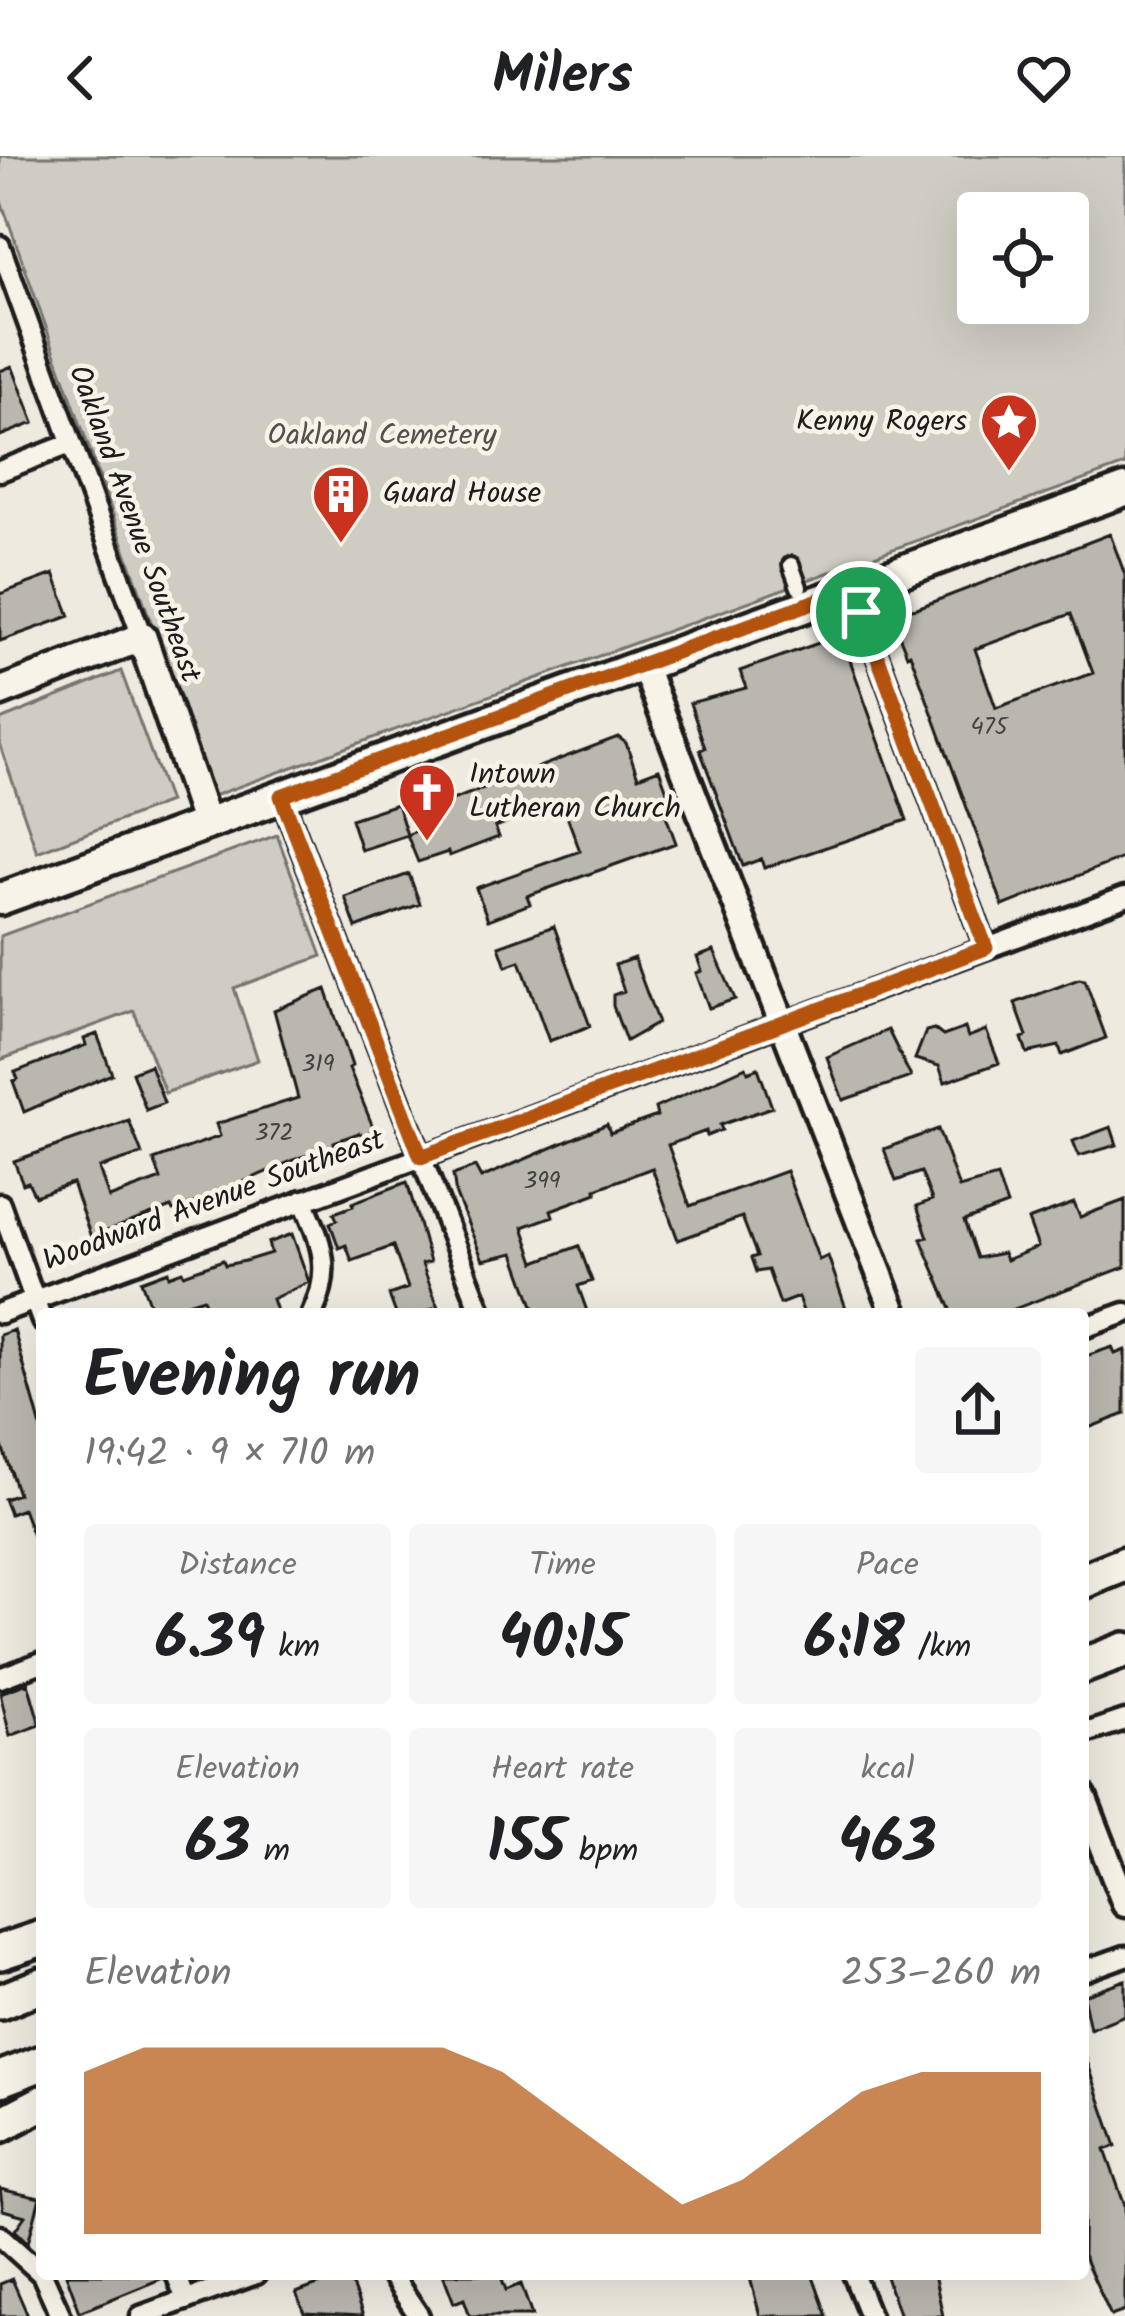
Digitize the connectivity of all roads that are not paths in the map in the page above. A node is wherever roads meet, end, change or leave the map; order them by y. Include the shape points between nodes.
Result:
1 (0, 246) edge
2 (70, 444) junction
3 (0, 470) edge
4 (1125, 490) edge
5 (791, 565) dead end
6 (799, 587) dead end
7 (852, 588) junction
8 (142, 637) junction
9 (643, 664) junction
10 (0, 692) edge
11 (281, 796) junction
12 (206, 824) junction
13 (1125, 897) edge
14 (0, 899) edge
15 (986, 948) junction
16 (779, 1025) junction
17 (421, 1157) junction
18 (303, 1201) junction
19 (0, 1204) edge
20 (34, 1300) junction
21 (37, 1308) edge
22 (315, 1308) edge
23 (480, 1308) edge
24 (893, 1308) edge
25 (0, 1313) edge
26 (1125, 1313) edge
27 (1089, 1326) edge
28 (1125, 1564) edge
29 (1089, 1578) edge
30 (1125, 1650) edge
31 (36, 1664) edge
32 (1089, 1664) edge
33 (0, 1678) edge
34 (1125, 1720) edge
35 (1089, 1733) edge
36 (1089, 1811) edge
37 (1125, 1904) edge
38 (36, 1940) edge
39 (0, 1952) edge
40 (1125, 1956) edge
41 (1089, 1969) edge
42 (36, 1987) edge
43 (0, 2002) edge
44 (36, 2065) edge
45 (0, 2079) edge
46 (36, 2106) edge
47 (0, 2125) edge
48 (0, 2236) edge
49 (36, 2269) edge
50 (45, 2280) edge
51 (178, 2280) edge
52 (240, 2280) edge
53 (395, 2280) edge
54 (855, 2280) edge
55 (186, 2300) junction
56 (62, 2316) edge
57 (141, 2316) edge
58 (419, 2316) edge
59 (870, 2316) edge

1 - 2 street, Oakland Avenue Southeast
2 - 3 street
2 - 8 street, Oakland Avenue Southeast
4 - 7 main road
5 - 6 street
7 - 9 main road
7 - 15 street
8 - 10 main road
8 - 12 main road, Oakland Avenue Southeast
9 - 11 main road
9 - 16 street
11 - 12 main road
11 - 17 street
12 - 14 main road
13 - 15 street, Woodward Avenue Southeast
15 - 16 street, Woodward Avenue Southeast
16 - 17 street, Woodward Avenue Southeast
16 - 24 street
17 - 18 street, Woodward Avenue Southeast
17 - 23 street
18 - 20 street, Woodward Avenue Southeast
18 - 22 street via 324,1258 326,1286
19 - 20 street
20 - 21 street
20 - 25 street, Woodward Avenue Southeast
26 - 27 street
28 - 29 highway
30 - 32 highway
31 - 33 street
34 - 35 street
36 - 37 street
38 - 39 highway
40 - 41 street
42 - 43 highway
44 - 45 highway
46 - 47 highway
48 - 49 street
50 - 56 street
51 - 55 street
52 - 55 street
53 - 58 street
54 - 59 street
55 - 57 street

